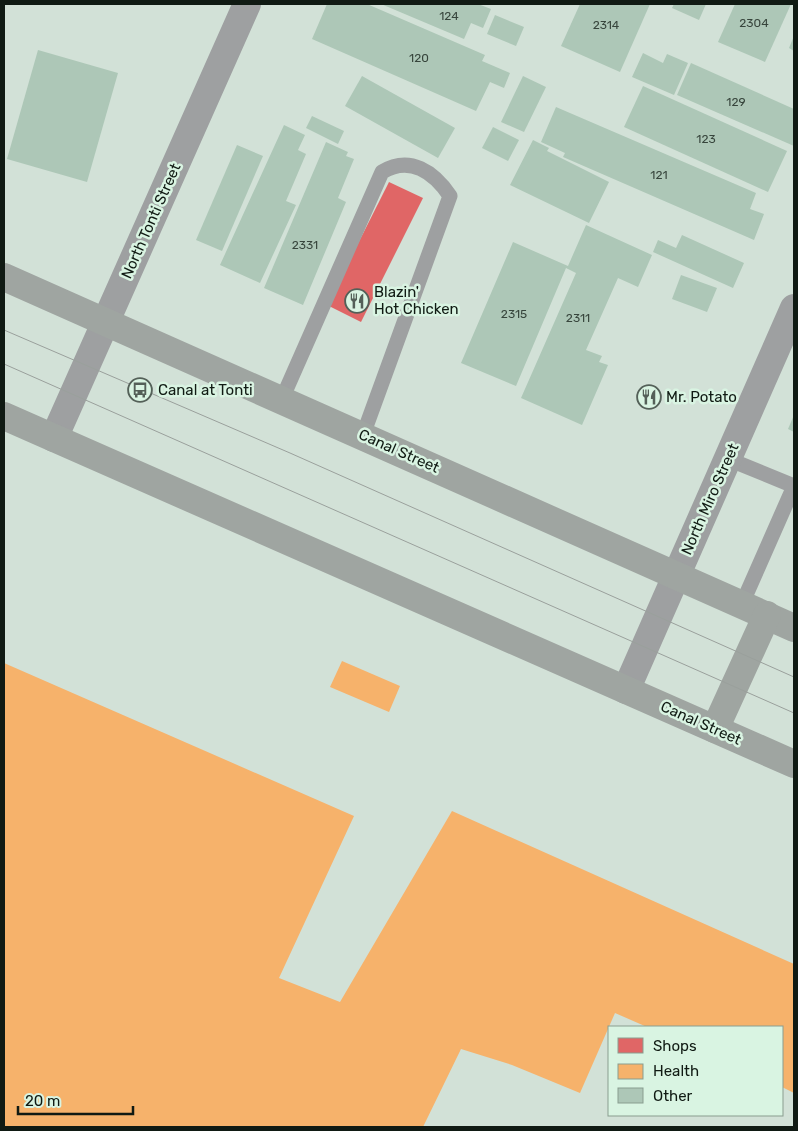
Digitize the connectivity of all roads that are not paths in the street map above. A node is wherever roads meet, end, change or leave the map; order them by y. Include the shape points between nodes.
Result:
1 (247, 4) edge
2 (4, 277) edge
3 (794, 308) edge
4 (106, 322) junction
5 (282, 399) junction
6 (4, 416) edge
7 (363, 435) junction
8 (54, 438) junction
9 (728, 459) junction
10 (677, 574) junction
11 (742, 604) junction
12 (767, 615) junction
13 (794, 628) edge
14 (626, 690) junction
15 (715, 729) junction
16 (794, 764) edge

1 - 4 street, North Tonti Street
2 - 4 main road, Canal Street
3 - 9 street, North Miro Street
4 - 5 main road, Canal Street
4 - 8 street, North Tonti Street
5 - 7 main road, Canal Street
5 - 7 lane via 382,172 406,163 438,178 450,196
6 - 8 main road, Canal Street
7 - 10 main road, Canal Street
8 - 14 main road, Canal Street
9 - 10 street, North Miro Street
9 - 11 lane via 794,486
10 - 11 main road, Canal Street
10 - 14 street, North Miro Street
11 - 12 main road, Canal Street
12 - 13 main road, Canal Street
12 - 15 main road
14 - 15 main road, Canal Street
15 - 16 main road, Canal Street

